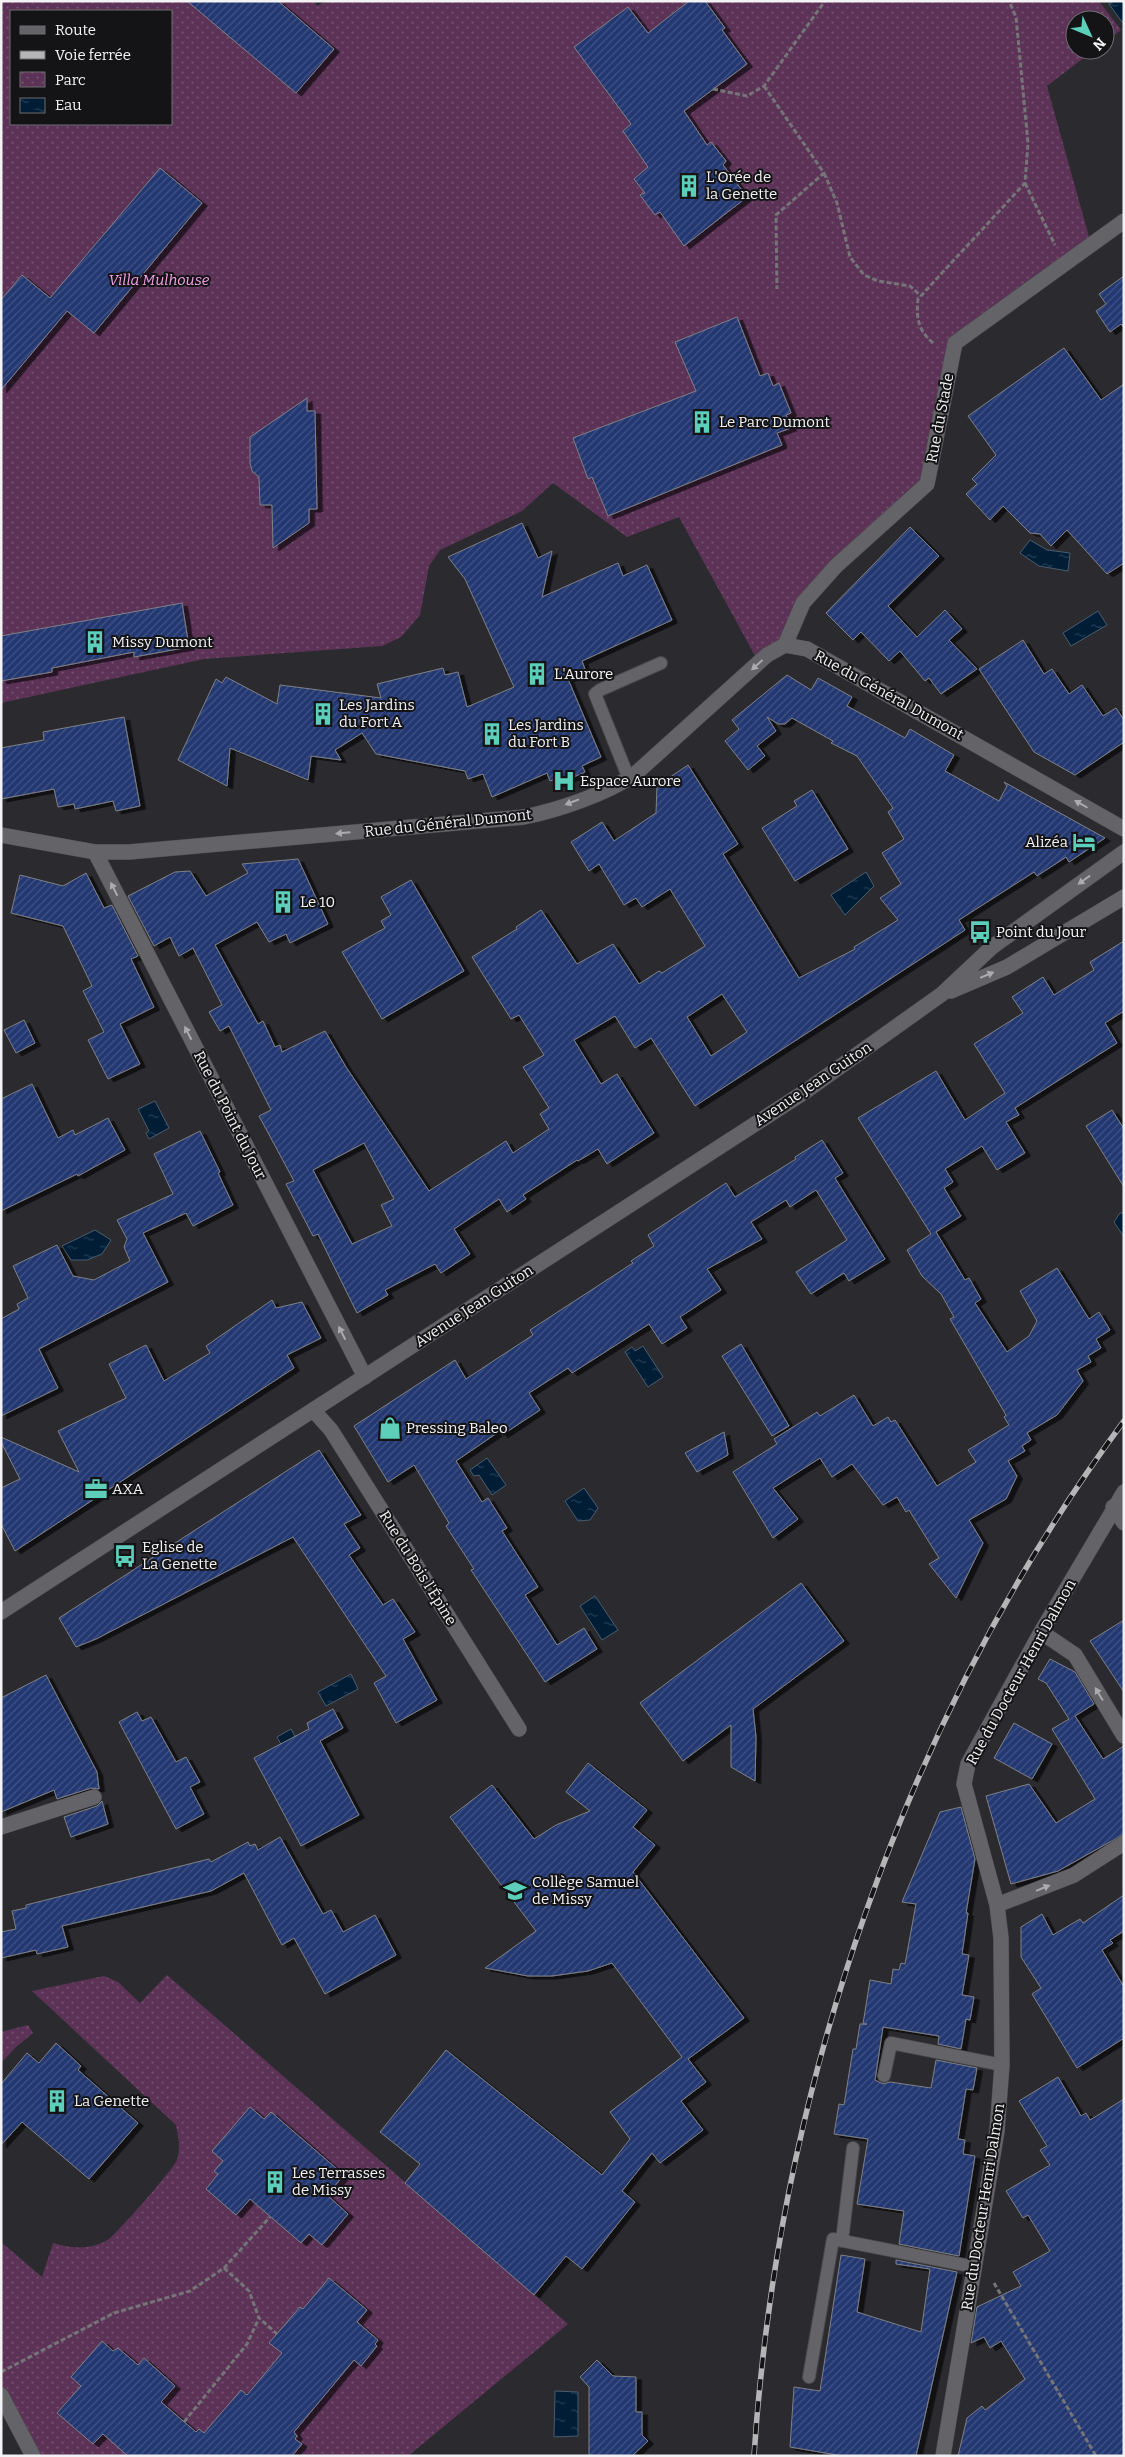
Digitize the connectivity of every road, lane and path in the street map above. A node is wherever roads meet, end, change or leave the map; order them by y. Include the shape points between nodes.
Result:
1 (825, 1) edge
2 (1009, 1) edge
3 (764, 86) junction
4 (713, 90) dead end
5 (824, 173) junction
6 (1025, 183) junction
7 (1124, 220) edge
8 (1064, 263) junction
9 (777, 289) dead end
10 (921, 296) junction
11 (952, 359) junction
12 (785, 645) junction
13 (661, 663) dead end
14 (629, 779) junction
15 (1124, 829) edge
16 (1, 835) edge
17 (95, 852) junction
18 (1124, 852) edge
19 (1124, 897) edge
20 (942, 994) junction
21 (365, 1377) junction
22 (313, 1410) junction
23 (1124, 1492) edge
24 (1113, 1507) junction
25 (1124, 1523) edge
26 (1, 1612) edge
27 (1041, 1632) junction
28 (519, 1729) dead end
29 (1124, 1736) edge
30 (94, 1797) dead end
31 (1, 1827) edge
32 (1124, 1843) edge
33 (997, 1905) junction
34 (1002, 2065) junction
35 (884, 2076) dead end
36 (853, 2148) dead end
37 (270, 2217) dead end
38 (842, 2241) junction
39 (976, 2261) junction
40 (224, 2268) junction
41 (259, 2318) junction
42 (277, 2334) dead end
43 (1, 2372) edge
44 (809, 2377) dead end
45 (1, 2395) edge
46 (184, 2422) dead end
47 (32, 2456) edge
48 (943, 2456) edge
49 (1096, 2456) edge

1 - 3 path
2 - 6 path via 1016,17 1028,143
3 - 4 path via 747,96
3 - 5 path
5 - 9 path via 776,215
5 - 10 path via 838,203 850,257 864,275 878,281 910,286
6 - 8 path
6 - 10 path
7 - 8 street, Rue du Stade
8 - 11 street, Rue du Stade via 955,343
10 - 11 path via 916,318 923,334
11 - 12 street, Rue du Stade via 927,484 836,566 803,603
12 -> 14 street, Rue du Général Dumont via 768,655
15 -> 12 street, Rue du Général Dumont via 807,649
13 - 14 lane via 596,694
14 -> 17 street, Rue du Général Dumont via 545,813 524,817 129,852
16 - 17 street, Rue du Général Dumont
21 -> 17 street, Rue du Point du Jour
18 -> 20 street, Avenue Jean Guiton via 992,947
20 -> 19 street, Avenue Jean Guiton via 1007,967
20 - 21 street, Avenue Jean Guiton via 806,1091
21 - 22 street, Avenue Jean Guiton
22 - 26 street, Avenue Jean Guiton
22 - 28 street, Rue du Bois l'Épine via 330,1430
23 - 24 street, Rue du Docteur Henri Dalmon
24 - 25 street
24 - 27 street, Rue du Docteur Henri Dalmon
29 -> 27 street via 1074,1655
27 - 33 street, Rue du Docteur Henri Dalmon via 968,1764 964,1784
30 - 31 street
33 -> 32 street via 1074,1875
33 - 34 street, Rue du Docteur Henri Dalmon via 1001,1938
34 - 35 lane via 891,2044
34 - 39 street, Rue du Docteur Henri Dalmon via 997,2131
36 - 38 lane
37 - 40 path
38 - 39 lane
38 - 44 lane via 833,2239
39 - 48 street, Rue du Docteur Henri Dalmon
39 - 49 path
40 - 41 path via 249,2291
40 - 43 path via 190,2291 114,2313
41 - 42 path
41 - 46 path via 247,2344
45 - 47 street

